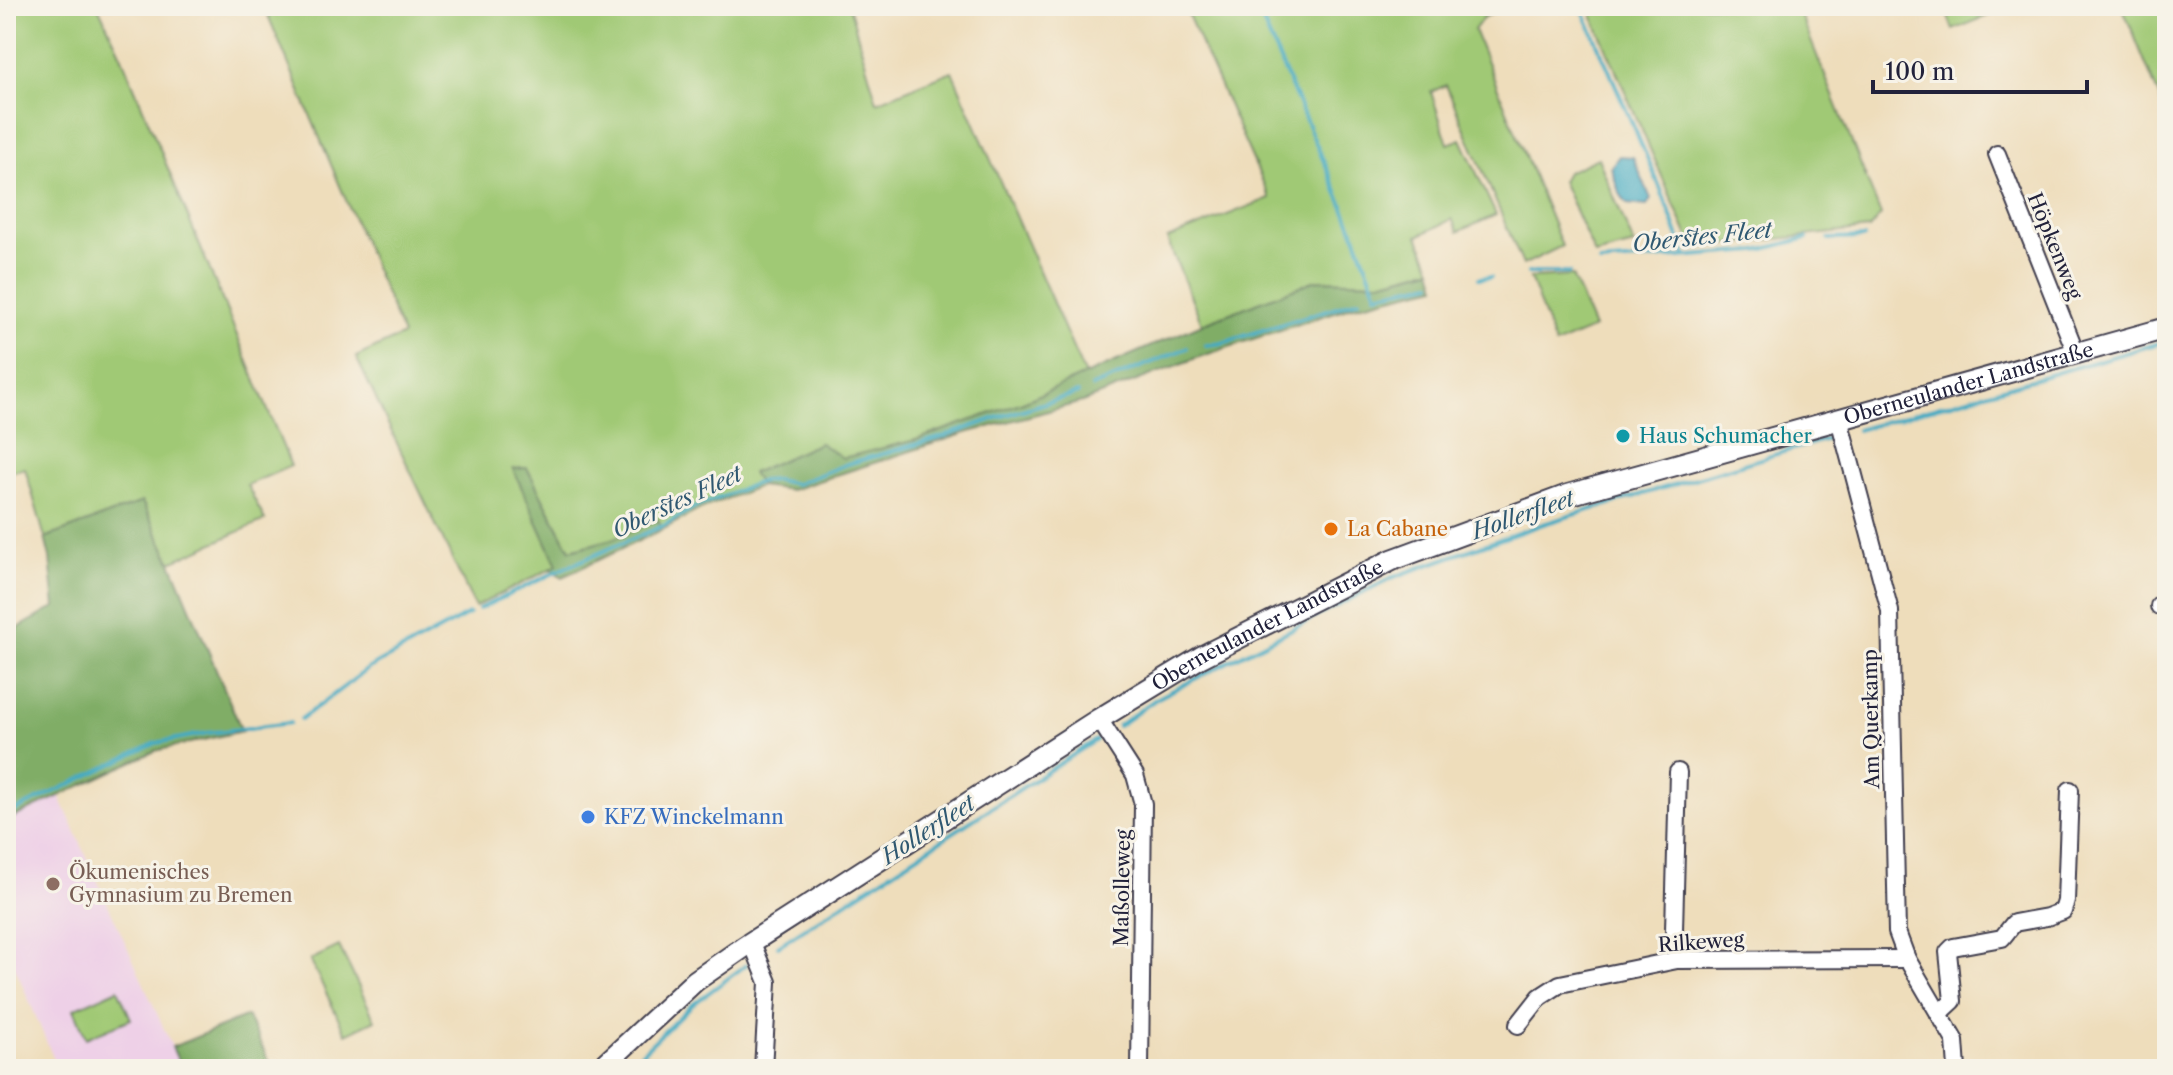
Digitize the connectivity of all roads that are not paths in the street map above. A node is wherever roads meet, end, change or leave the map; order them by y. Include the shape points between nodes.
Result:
1 (1997, 154) dead end
2 (2167, 328) edge
3 (2076, 353) junction
4 (1839, 419) junction
5 (1099, 719) junction
6 (1678, 772) dead end
7 (2070, 790) dead end
8 (752, 943) junction
9 (1907, 959) junction
10 (1677, 960) junction
11 (1939, 1014) junction
12 (1518, 1025) dead end
13 (600, 1069) edge
14 (763, 1069) edge
15 (1140, 1069) edge
16 (1957, 1069) edge

1 - 3 street, Höpkenweg
2 - 3 street, Oberneulander Landstraße
3 - 4 street, Oberneulander Landstraße
4 - 5 street, Oberneulander Landstraße via 1568,495 1392,560 1224,645
4 - 9 street, Am Querkamp via 1890,611 1894,883 1897,932
5 - 8 street, Oberneulander Landstraße
5 - 15 street, Maßolleweg via 1135,775 1143,804
6 - 10 street
7 - 11 street via 2063,911 2014,923 2002,938 1953,947 1948,952 1953,1001
8 - 13 street, Oberneulander Landstraße via 695,981
8 - 14 street via 768,982
9 - 10 street, Rilkeweg
9 - 11 street, Am Querkamp
10 - 12 street, Rilkeweg via 1560,984 1540,997
11 - 16 street, Am Querkamp via 1955,1041

